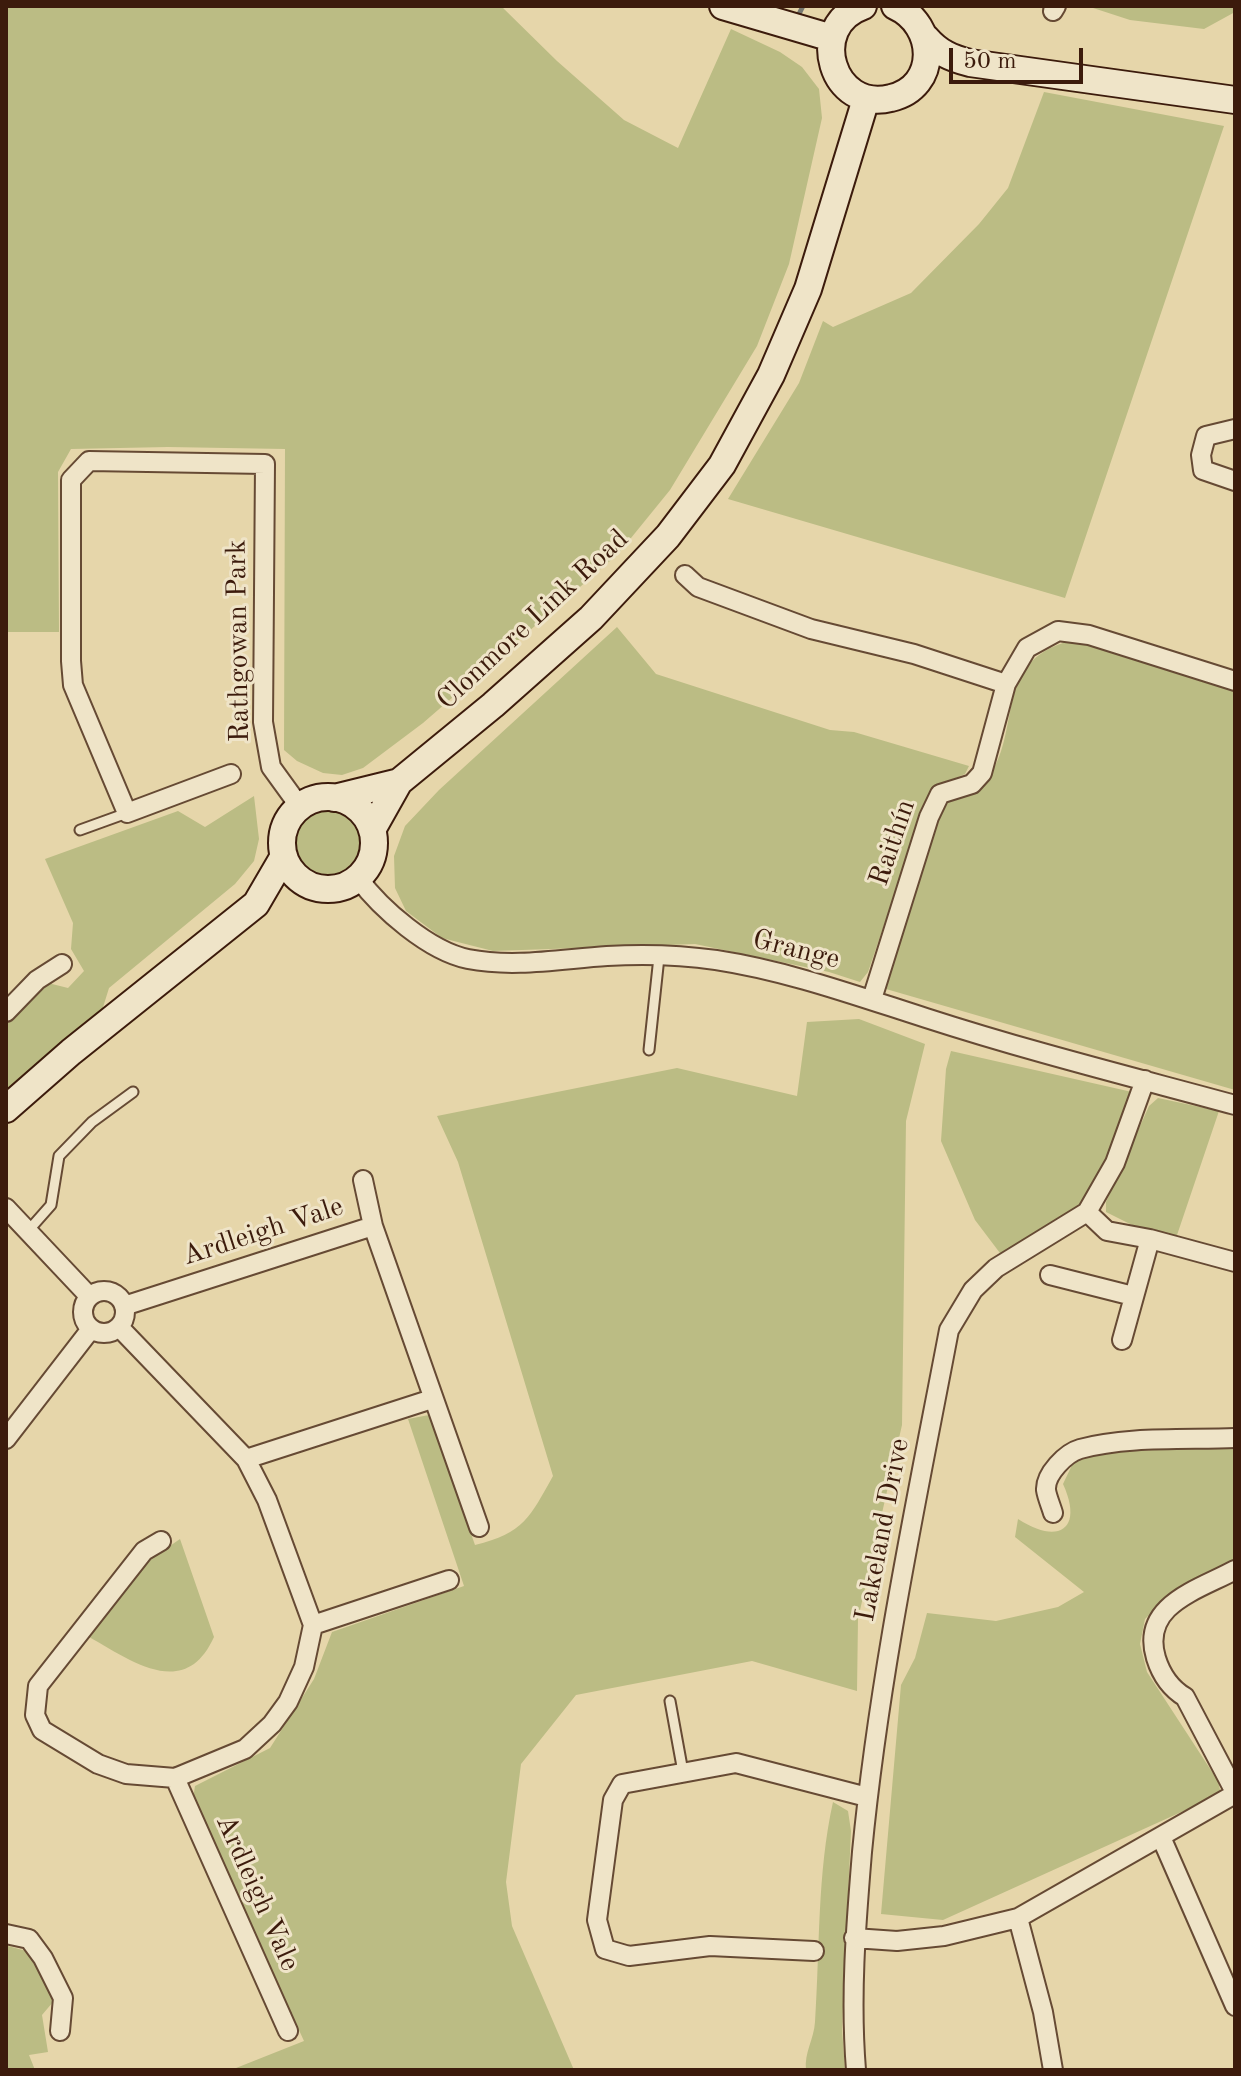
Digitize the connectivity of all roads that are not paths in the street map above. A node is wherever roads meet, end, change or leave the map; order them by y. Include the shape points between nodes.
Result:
1 (723, 6) edge
2 (863, 6) edge
3 (897, 6) edge
4 (832, 38) junction
5 (926, 38) junction
6 (970, 63) junction
7 (917, 82) junction
8 (866, 99) junction
9 (1235, 100) edge
10 (1235, 429) edge
11 (1235, 481) edge
12 (685, 575) dead end
13 (1235, 681) edge
14 (1006, 684) junction
15 (231, 774) dead end
16 (399, 782) junction
17 (334, 798) junction
18 (300, 807) junction
19 (127, 813) junction
20 (80, 830) dead end
21 (372, 830) junction
22 (284, 856) junction
23 (358, 878) junction
24 (323, 889) junction
25 (256, 904) junction
26 (659, 957) junction
27 (62, 964) dead end
28 (872, 999) junction
29 (6, 1012) edge
30 (649, 1050) dead end
31 (1145, 1080) junction
32 (133, 1092) dead end
33 (1235, 1105) edge
34 (6, 1109) edge
35 (363, 1180) dead end
36 (6, 1208) edge
37 (1087, 1212) junction
38 (373, 1226) junction
39 (28, 1231) junction
40 (1150, 1239) junction
41 (1235, 1262) edge
42 (1050, 1275) dead end
43 (89, 1296) junction
44 (1133, 1296) junction
45 (124, 1306) junction
46 (119, 1327) junction
47 (91, 1329) junction
48 (1122, 1340) dead end
49 (432, 1399) junction
50 (1235, 1438) edge
51 (6, 1439) edge
52 (246, 1459) junction
53 (1053, 1513) dead end
54 (479, 1527) dead end
55 (161, 1541) dead end
56 (1235, 1570) edge
57 (449, 1580) dead end
58 (313, 1625) junction
59 (670, 1701) dead end
60 (683, 1772) junction
61 (175, 1778) junction
62 (1235, 1793) edge
63 (867, 1797) junction
64 (1161, 1837) junction
65 (1018, 1918) junction
66 (6, 1934) edge
67 (854, 1938) junction
68 (814, 1951) dead end
69 (1235, 2006) edge
70 (60, 2031) dead end
71 (288, 2031) dead end
72 (856, 2070) edge
73 (1053, 2070) edge

1 - 4 main road
2 - 4 main road via 846,15
3 - 5 main road via 920,25
4 - 8 main road via 833,69 852,92
5 - 6 main road via 948,57
5 - 7 main road via 926,61
6 - 7 main road via 946,66
6 - 9 main road
7 - 8 main road via 894,98
8 - 16 main road, Clonmore Link Road via 808,289 771,375 722,465 668,536 591,618
10 - 11 street via 1206,436 1201,455 1203,470
12 - 14 street via 698,587 811,629
13 - 14 street, Raithín via 1089,635 1058,631 1027,648
14 - 28 street, Raithín via 982,773 972,784 940,794 929,817
15 - 19 street
16 - 17 main road, Clonmore Link Road
16 - 21 main road, Clonmore Link Road
17 - 18 main road
17 - 21 main road via 358,809
18 - 19 street, Rathgowan Park via 271,767 263,722 265,464 89,461 71,480 73,685
18 - 22 main road via 284,829
19 - 20 lane
21 - 23 main road via 372,856
22 - 24 main road via 298,879
22 - 25 main road
23 - 24 main road
23 - 26 street, Grange via 424,940 466,959 515,963
24 - 25 main road
25 - 34 main road
26 - 28 street, Grange via 716,960
26 - 30 lane
27 - 29 street via 37,980
28 - 31 street, Grange
31 - 33 street, Grange
31 - 37 street, Lakeland Drive via 1115,1163
32 - 39 lane via 92,1122 59,1156 51,1205
35 - 38 street, Ardleigh Vale
36 - 39 street
37 - 40 street via 1107,1231
37 - 63 street, Lakeland Drive via 996,1268 973,1290 949,1330 889,1648
38 - 45 street, Ardleigh Vale
38 - 49 street, Ardleigh Vale
39 - 43 street
40 - 41 street
40 - 44 street
42 - 44 street
43 - 45 street via 110,1291
43 - 47 street via 82,1313
44 - 48 street
45 - 46 street
46 - 47 street via 102,1333
46 - 52 street
47 - 51 street
49 - 52 street
49 - 54 street, Ardleigh Vale
50 - 53 street via 1110,1443 1077,1450 1050,1475 1046,1488
52 - 58 street via 267,1500
55 - 61 street via 144,1551 38,1686 35,1715 42,1730 98,1764 126,1774
56 - 62 street via 1171,1604 1152,1635 1159,1670 1185,1697
57 - 58 street
58 - 61 street via 304,1667 272,1724 245,1749
59 - 60 lane
60 - 63 street via 736,1763
60 - 68 street via 622,1784 613,1800 597,1920 605,1949 629,1956 710,1946
61 - 71 street, Ardleigh Vale
62 - 64 street
63 - 67 street, Lakeland Drive
64 - 65 street
64 - 69 street
65 - 67 street via 944,1936
65 - 73 street
66 - 70 street via 29,1939 43,1958 63,1998
67 - 72 street, Lakeland Drive

